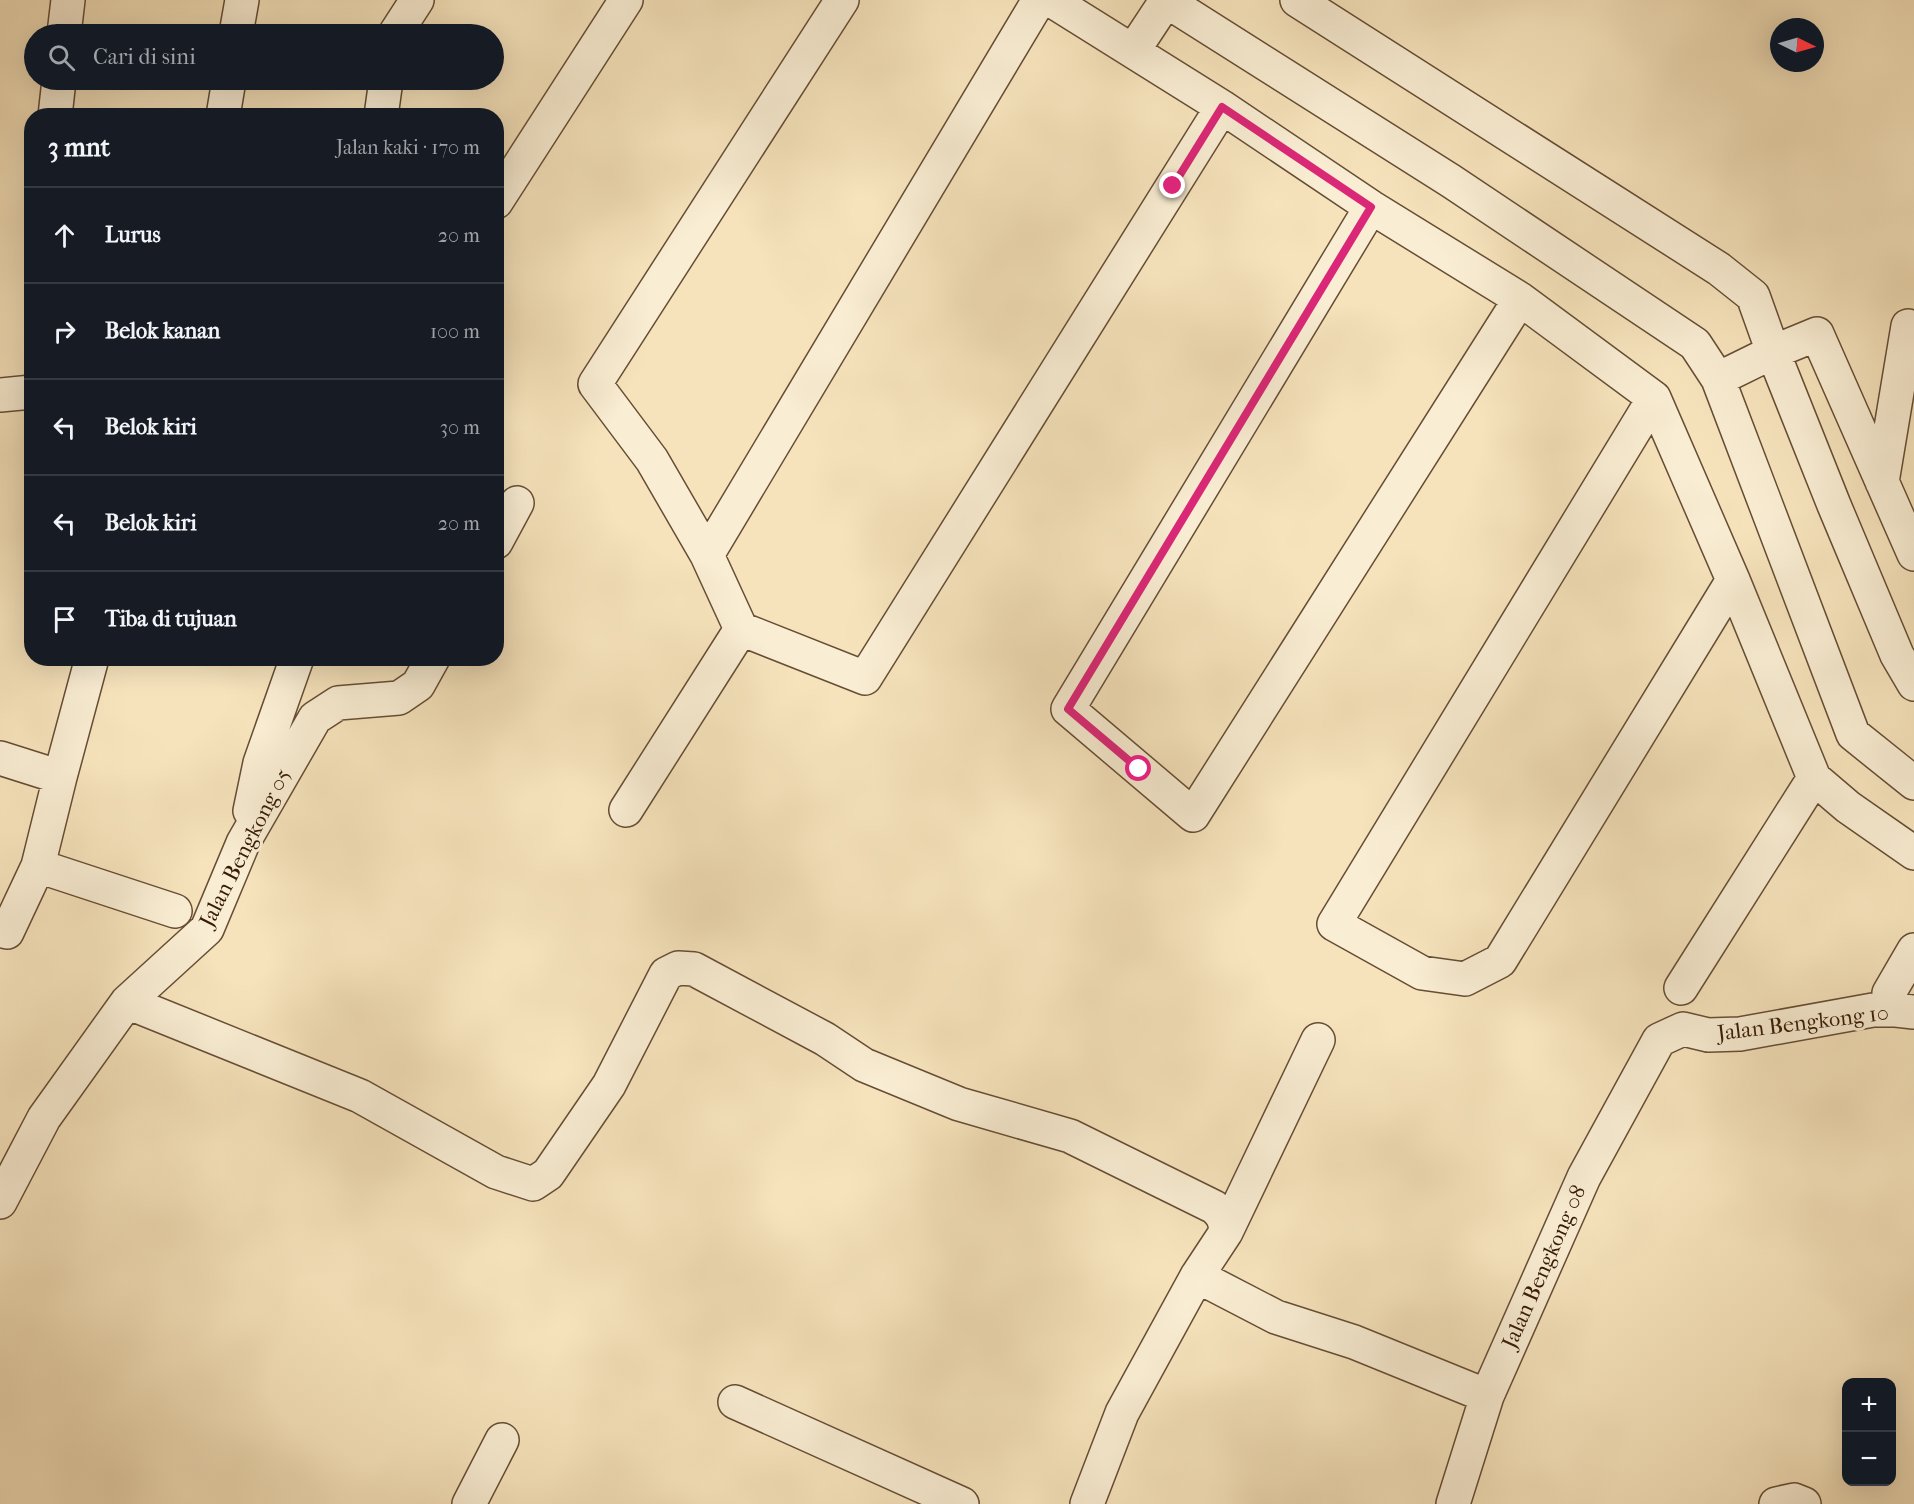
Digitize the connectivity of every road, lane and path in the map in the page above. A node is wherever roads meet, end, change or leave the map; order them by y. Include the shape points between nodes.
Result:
1 (68, 0) edge
2 (242, 0) edge
3 (417, 0) edge
4 (626, 0) edge
5 (842, 0) edge
6 (1040, 0) edge
7 (1051, 0) edge
8 (1165, 0) edge
9 (1297, 0) edge
10 (65, 24) edge
11 (238, 24) edge
12 (401, 24) edge
13 (1133, 51) junction
14 (58, 90) edge
15 (227, 90) edge
16 (385, 90) edge
17 (1222, 107) junction
18 (56, 108) edge
19 (224, 108) edge
20 (382, 108) edge
21 (504, 190) edge
22 (1371, 207) junction
23 (1520, 299) junction
24 (1908, 326) dead end
25 (1773, 352) junction
26 (1718, 379) junction
27 (24, 393) edge
28 (0, 395) edge
29 (1654, 398) junction
30 (1882, 482) junction
31 (517, 503) dead end
32 (504, 527) edge
33 (1914, 554) edge
34 (707, 555) junction
35 (1733, 580) junction
36 (741, 629) junction
37 (90, 666) edge
38 (294, 666) edge
39 (429, 666) edge
40 (1914, 684) edge
41 (0, 758) edge
42 (60, 777) junction
43 (1814, 778) junction
44 (1914, 783) edge
45 (626, 810) dead end
46 (243, 843) junction
47 (1914, 854) edge
48 (38, 866) junction
49 (175, 911) dead end
50 (0, 930) edge
51 (1914, 950) edge
52 (1681, 988) dead end
53 (1888, 993) dead end
54 (127, 1002) junction
55 (1914, 1012) edge
56 (1318, 1040) dead end
57 (1659, 1040) joint
58 (0, 1202) edge
59 (1226, 1232) junction
60 (1197, 1276) junction
61 (1487, 1396) junction
62 (735, 1402) dead end
63 (502, 1440) dead end
64 (469, 1504) edge
65 (962, 1504) edge
66 (1087, 1504) edge
67 (1453, 1504) edge
68 (1776, 1504) edge
69 (1804, 1504) edge

1 - 10 street
2 - 11 street
3 - 12 street
4 - 21 street
5 - 34 street via 595,384 651,460
6 - 34 street
7 - 13 street
8 - 13 street
8 - 26 street via 1451,181 1695,344
9 - 25 street via 1719,269 1753,296
13 - 17 street
14 - 18 street
15 - 19 street
16 - 20 street
17 - 22 street
17 - 36 street via 865,678
22 - 23 street
22 - 23 street via 1068,709 1193,815
23 - 29 street
24 - 30 street
25 - 26 street
25 - 30 street via 1817,334
25 - 40 street via 1897,656
26 - 44 street via 1853,734
27 - 28 street
29 - 35 street
29 - 35 street via 1334,924 1422,973 1465,979 1500,961
30 - 33 street
31 - 32 street
34 - 36 street
35 - 43 street
36 - 45 street
37 - 42 street
38 - 46 street via 260,763
39 - 46 street, Jalan Bengkong 05 via 418,685 399,698 338,704 315,718
41 - 42 street
42 - 48 street
43 - 47 street
43 - 52 street
46 - 54 street, Jalan Bengkong 05 via 207,929
48 - 49 street
48 - 50 street via 7,932
51 - 53 street
54 - 58 street, Jalan Bengkong 05 via 44,1118
54 - 59 street via 360,1096 496,1172 533,1184 548,1174 609,1085 666,974 678,968 694,969 825,1039 864,1065 959,1104 1070,1136 1214,1207 1225,1220
55 - 57 street, Jalan Bengkong 10 via 1873,1010 1740,1034 1708,1035 1683,1029
56 - 59 street
57 - 61 street, Jalan Bengkong 08 via 1584,1177
59 - 60 street
60 - 61 street via 1276,1317 1354,1342
60 - 66 street via 1122,1413
61 - 67 street, Jalan Bengkong 08
62 - 65 street
63 - 64 street
68 - 69 street via 1794,1500

